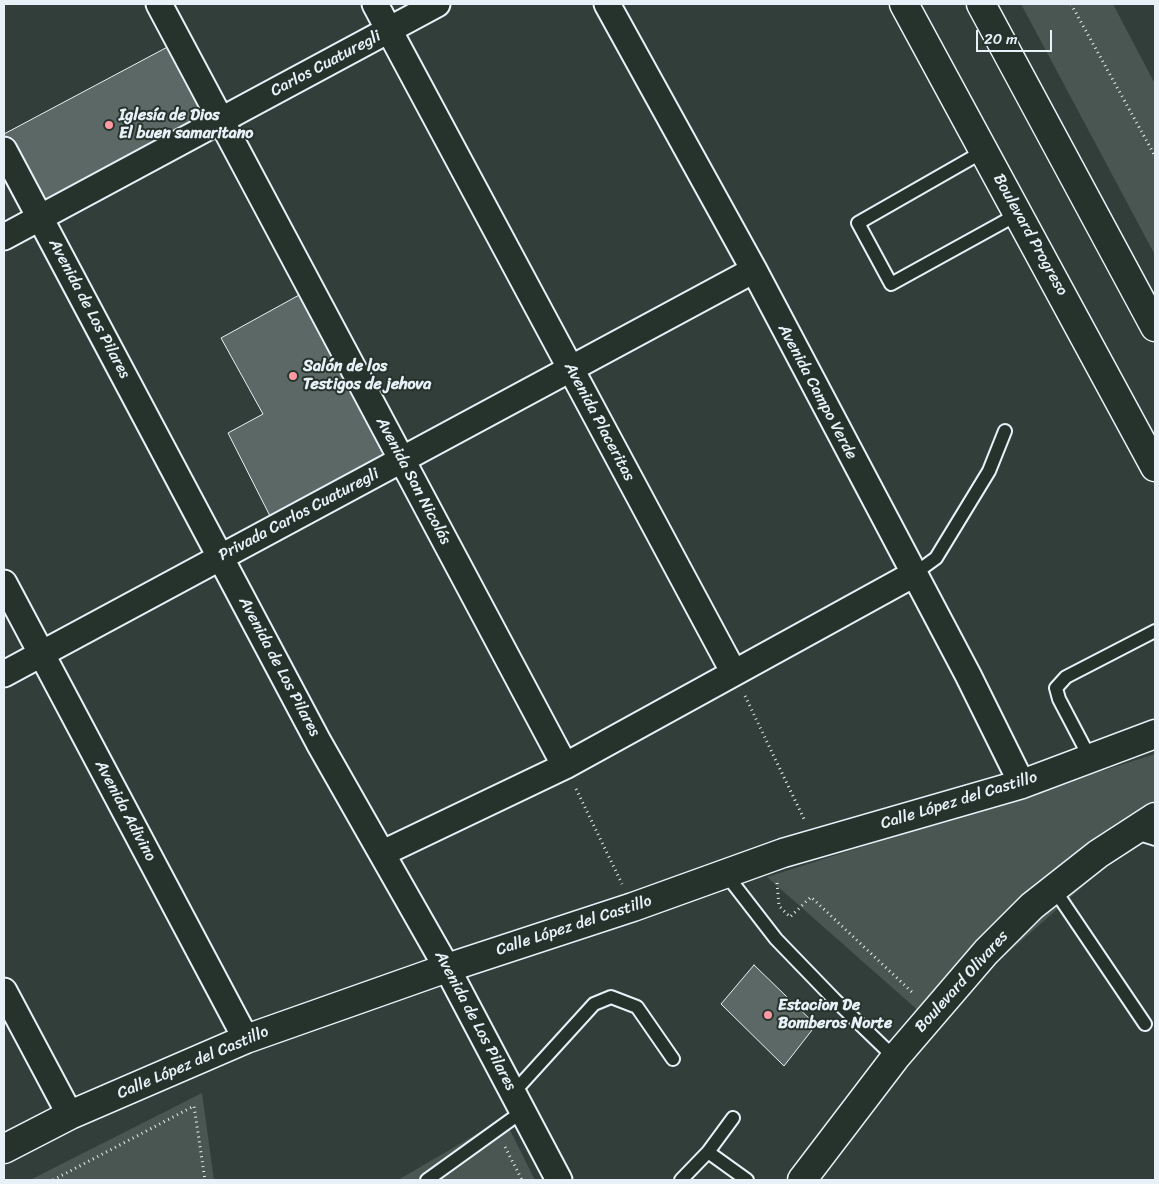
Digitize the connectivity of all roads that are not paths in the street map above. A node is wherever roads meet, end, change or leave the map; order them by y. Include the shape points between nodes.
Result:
1 (160, 4) edge
2 (375, 4) edge
3 (436, 4) edge
4 (607, 4) edge
5 (904, 4) edge
6 (981, 4) edge
7 (389, 30) junction
8 (222, 120) junction
9 (4, 150) edge
10 (984, 151) junction
11 (1018, 214) junction
12 (40, 218) junction
13 (4, 237) edge
14 (754, 270) junction
15 (1155, 327) edge
16 (571, 368) junction
17 (1005, 431) dead end
18 (402, 460) junction
19 (1155, 467) edge
20 (220, 557) junction
21 (914, 574) junction
22 (4, 583) edge
23 (1155, 631) edge
24 (41, 654) junction
25 (734, 673) junction
26 (4, 674) edge
27 (1155, 734) edge
28 (1090, 758) junction
29 (565, 766) junction
30 (1022, 784) junction
31 (1155, 817) edge
32 (1144, 836) edge
33 (382, 853) junction
34 (725, 873) junction
35 (1054, 889) junction
36 (447, 968) junction
37 (4, 990) edge
38 (1145, 1024) dead end
39 (246, 1039) junction
40 (895, 1058) junction
41 (674, 1059) dead end
42 (518, 1102) junction
43 (70, 1116) junction
44 (733, 1118) dead end
45 (4, 1149) edge
46 (708, 1152) junction
47 (427, 1180) edge
48 (559, 1180) edge
49 (681, 1180) edge
50 (747, 1180) edge
51 (802, 1180) edge

1 - 8 street, Avenida San Nicolás
2 - 7 street, Avenida Placeritas
3 - 7 street, Carlos Cuaturegli
4 - 14 street, Avenida Campo Verde
5 - 10 street, Boulevard Progreso
6 - 15 street
7 - 8 street, Carlos Cuaturegli
7 - 16 street, Avenida Placeritas
8 - 12 street, Carlos Cuaturegli
8 - 18 street, Avenida San Nicolás
9 - 12 street, Avenida de Los Pilares
10 - 11 street, Boulevard Progreso
10 - 11 lane via 858,223 891,284
11 - 19 street, Boulevard Progreso
12 - 13 street, Carlos Cuaturegli
12 - 20 street, Avenida de Los Pilares
14 - 16 street, Privada Carlos Cuaturegli
14 - 21 street, Avenida Campo Verde
16 - 18 street, Privada Carlos Cuaturegli
16 - 25 street, Avenida Placeritas
17 - 21 lane via 989,471 936,558
18 - 20 street, Privada Carlos Cuaturegli
18 - 29 street, Avenida San Nicolás
20 - 24 street, Privada Carlos Cuaturegli
20 - 33 street, Avenida de Los Pilares
21 - 25 street
21 - 30 street, Avenida Campo Verde
22 - 24 street, Avenida Adivino
23 - 28 lane via 1066,677 1056,688
24 - 26 street, Privada Carlos Cuaturegli
24 - 39 street, Avenida Adivino
25 - 29 street
27 - 28 street, Calle López del Castillo
28 - 30 street, Calle López del Castillo
29 - 33 street
30 - 34 street, Calle López del Castillo
31 - 32 street, Boulevard Olivares
32 - 35 street, Boulevard Olivares via 1098,854
33 - 36 street, Avenida de Los Pilares
34 - 36 street, Calle López del Castillo via 634,907
34 - 40 lane via 776,939
35 - 38 lane
35 - 40 street, Boulevard Olivares via 986,952
36 - 39 street, Calle López del Castillo
36 - 42 street, Avenida de Los Pilares
37 - 43 street
39 - 43 street, Calle López del Castillo
40 - 51 street, Boulevard Olivares
41 - 42 lane via 637,1006 611,997 594,1004
42 - 47 lane
42 - 48 street, Avenida de Los Pilares
43 - 45 street, Calle López del Castillo
44 - 46 lane
46 - 49 lane
46 - 50 lane

